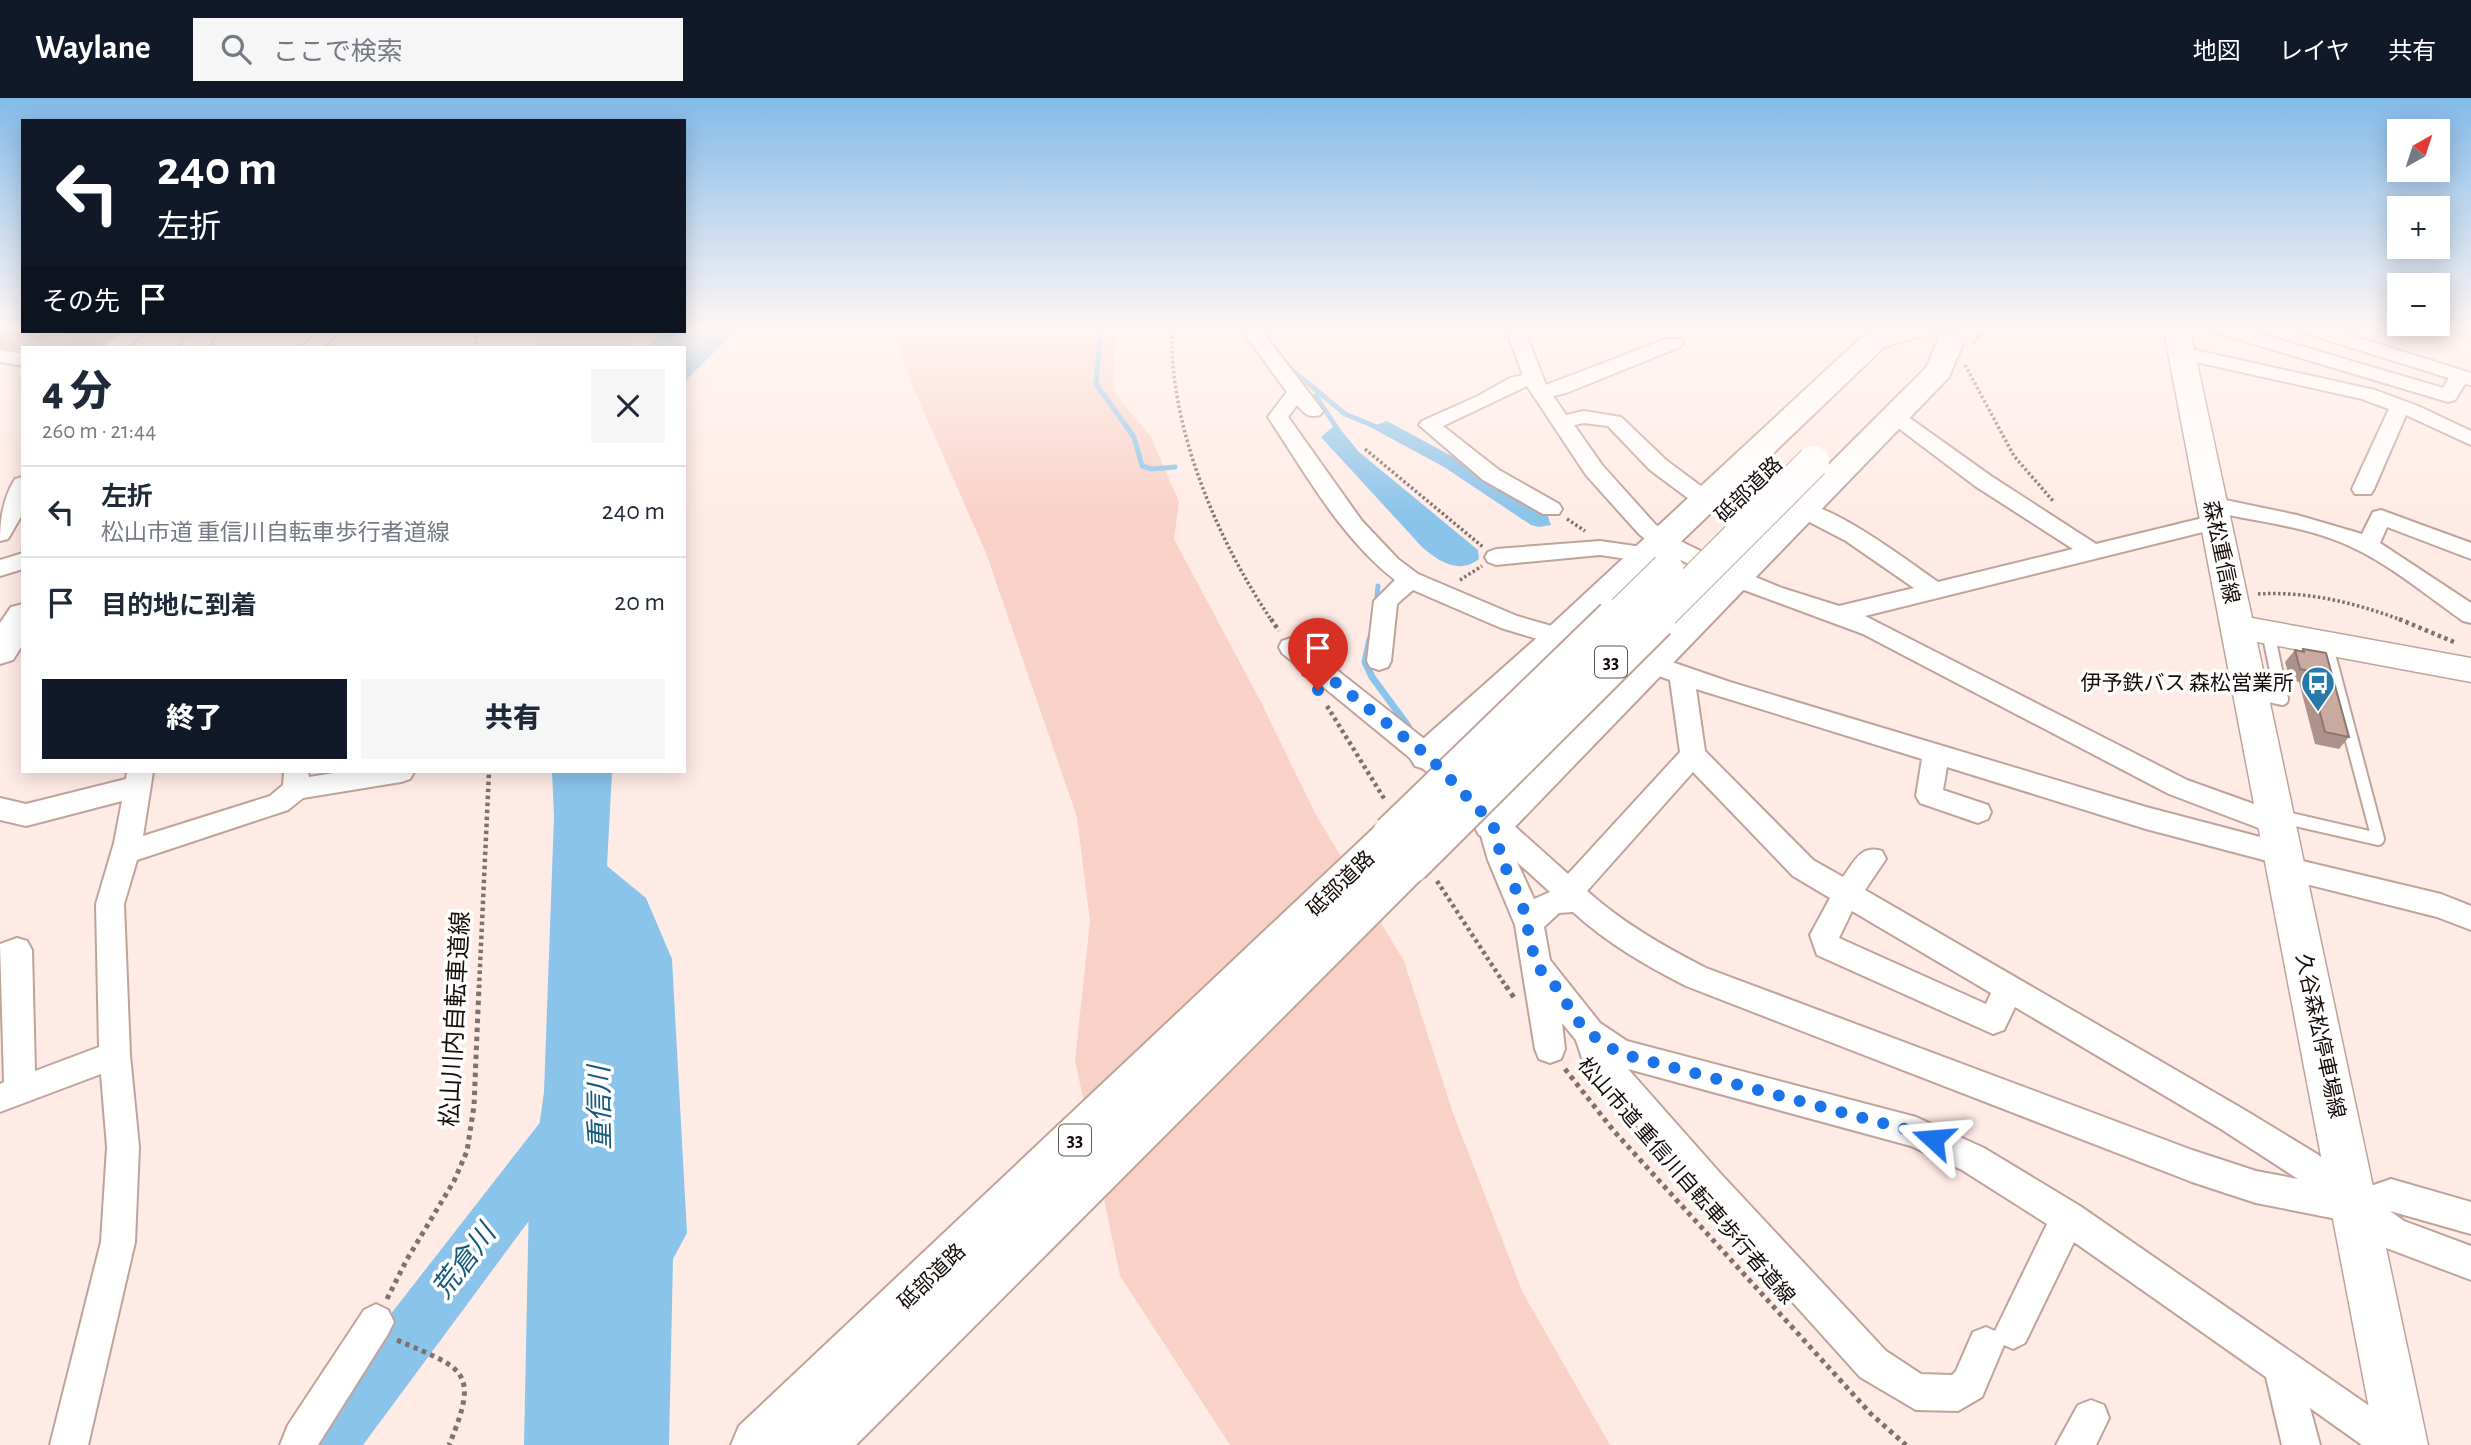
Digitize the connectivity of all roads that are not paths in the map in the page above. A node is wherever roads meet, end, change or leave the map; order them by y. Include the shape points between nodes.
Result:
1 (1295, 389) edge
2 (1505, 389) edge
3 (1539, 389) edge
4 (1823, 389) edge
5 (1889, 389) edge
6 (1922, 389) edge
7 (2188, 389) edge
8 (2347, 389) edge
9 (2428, 389) edge
10 (2455, 389) edge
11 (1297, 392) junction
12 (2400, 406) junction
13 (1313, 411) dead end
14 (1893, 418) junction
15 (1560, 422) junction
16 (2471, 439) edge
17 (1801, 456) junction
18 (2363, 489) dead end
19 (21, 490) edge
20 (1705, 500) junction
21 (1551, 509) road end
22 (1802, 509) junction
23 (2213, 513) junction
24 (0, 534) edge
25 (2365, 545) junction
26 (1655, 547) junction
27 (2471, 551) edge
28 (2093, 552) junction
29 (1496, 557) road end
30 (21, 562) edge
31 (0, 568) edge
32 (1733, 577) junction
33 (1416, 583) junction
34 (1934, 590) junction
35 (1839, 614) junction
36 (2471, 615) edge
37 (21, 619) edge
38 (2245, 619) junction
39 (1560, 637) junction
40 (2326, 643) junction
41 (1291, 647) road end
42 (0, 651) edge
43 (2466, 657) edge
44 (1379, 661) dead end
45 (1650, 662) junction
46 (1682, 674) junction
47 (2249, 692) joint
48 (1936, 754) junction
49 (1693, 755) junction
50 (1428, 756) junction
51 (388, 773) edge
52 (139, 779) edge
53 (296, 780) edge
54 (0, 809) edge
55 (1978, 812) dead end
56 (1493, 824) junction
57 (2281, 841) junction
58 (125, 853) junction
59 (1872, 859) dead end
60 (1846, 894) junction
61 (1573, 896) junction
62 (2471, 918) edge
63 (1529, 925) junction
64 (0, 956) edge
65 (1536, 965) junction
66 (2009, 987) junction
67 (1589, 1033) junction
68 (1550, 1049) road end
69 (115, 1055) junction
70 (10, 1095) edge
71 (2356, 1207) junction
72 (2068, 1218) junction
73 (2471, 1218) edge
74 (2471, 1263) edge
75 (384, 1330) road end
76 (2281, 1366) junction
77 (69, 1445) edge
78 (299, 1445) edge
79 (758, 1445) edge
80 (818, 1445) edge
81 (2301, 1445) edge
82 (2394, 1445) edge
83 (2402, 1445) edge

1 - 11 street
2 - 21 street via 1429,425 1491,475
3 - 15 street
4 - 20 main road
5 - 17 main road, 砥部道路 / 33 via 1857,420
6 - 14 main road
7 - 23 main road, 森松重信線
8 - 12 street
9 - 10 street via 2448,396
11 - 13 street
11 - 33 street via 1278,417 1358,530 1398,572
12 - 16 street
12 - 18 street
14 - 22 main road
14 - 28 street
15 - 20 street via 1584,417 1614,421 1658,465
15 - 26 street
17 - 79 main road, 砥部道路 / 33, bridge
17 - 80 main road, 砥部道路 / 33, bridge via 1390,884
19 - 24 street
20 - 26 main road
22 - 32 main road
22 - 34 street via 1830,520
23 - 25 street via 2309,525
23 - 28 street
23 - 38 main road, 森松重信線
25 - 27 street via 2381,517
25 - 36 street
26 - 29 street
26 - 32 street
26 - 39 main road
28 - 34 street
30 - 31 street
32 - 35 street
32 - 45 main road
33 - 39 street via 1509,622
33 - 44 street via 1386,601
34 - 35 street
35 - 57 street
37 - 42 main road
38 - 40 main road
38 - 47 main road, 久谷森松停車場線
39 - 45 street
39 - 50 main road
40 - 43 main road
40 - 57 lane via 2378,839
41 - 50 street
45 - 46 street
45 - 56 main road
46 - 48 street
46 - 49 street
47 - 57 main road, 久谷森松停車場線
48 - 55 street via 1929,796
48 - 57 street via 2146,818
49 - 60 street via 1803,868
49 - 61 street
50 - 56 street
51 - 53 street
52 - 54 street via 26,815
52 - 58 street
53 - 58 street via 279,803
56 - 61 street
56 - 63 street via 1502,860
57 - 62 street
57 - 71 main road, 久谷森松停車場線
58 - 69 street via 110,904
59 - 60 street
60 - 66 street
60 - 66 street via 1824,935 1827,946 1993,1021
61 - 63 street via 1545,905
61 - 71 street via 1654,956 1708,982 2192,1166 2256,1187
63 - 65 street
64 - 70 street via 17,950
65 - 67 street
65 - 68 street
66 - 71 street via 2305,1165
67 - 72 street via 1619,1053 1916,1132 1973,1159
67 - 72 street via 1603,1063 1708,1184 1873,1364 1916,1392 1958,1393 1969,1384
69 - 70 street
69 - 77 street via 123,1147 118,1242
71 - 73 street via 2391,1195
71 - 74 street via 2392,1234
71 - 83 main road, 久谷森松停車場線
72 - 76 street
75 - 78 street
76 - 81 street
76 - 82 street

